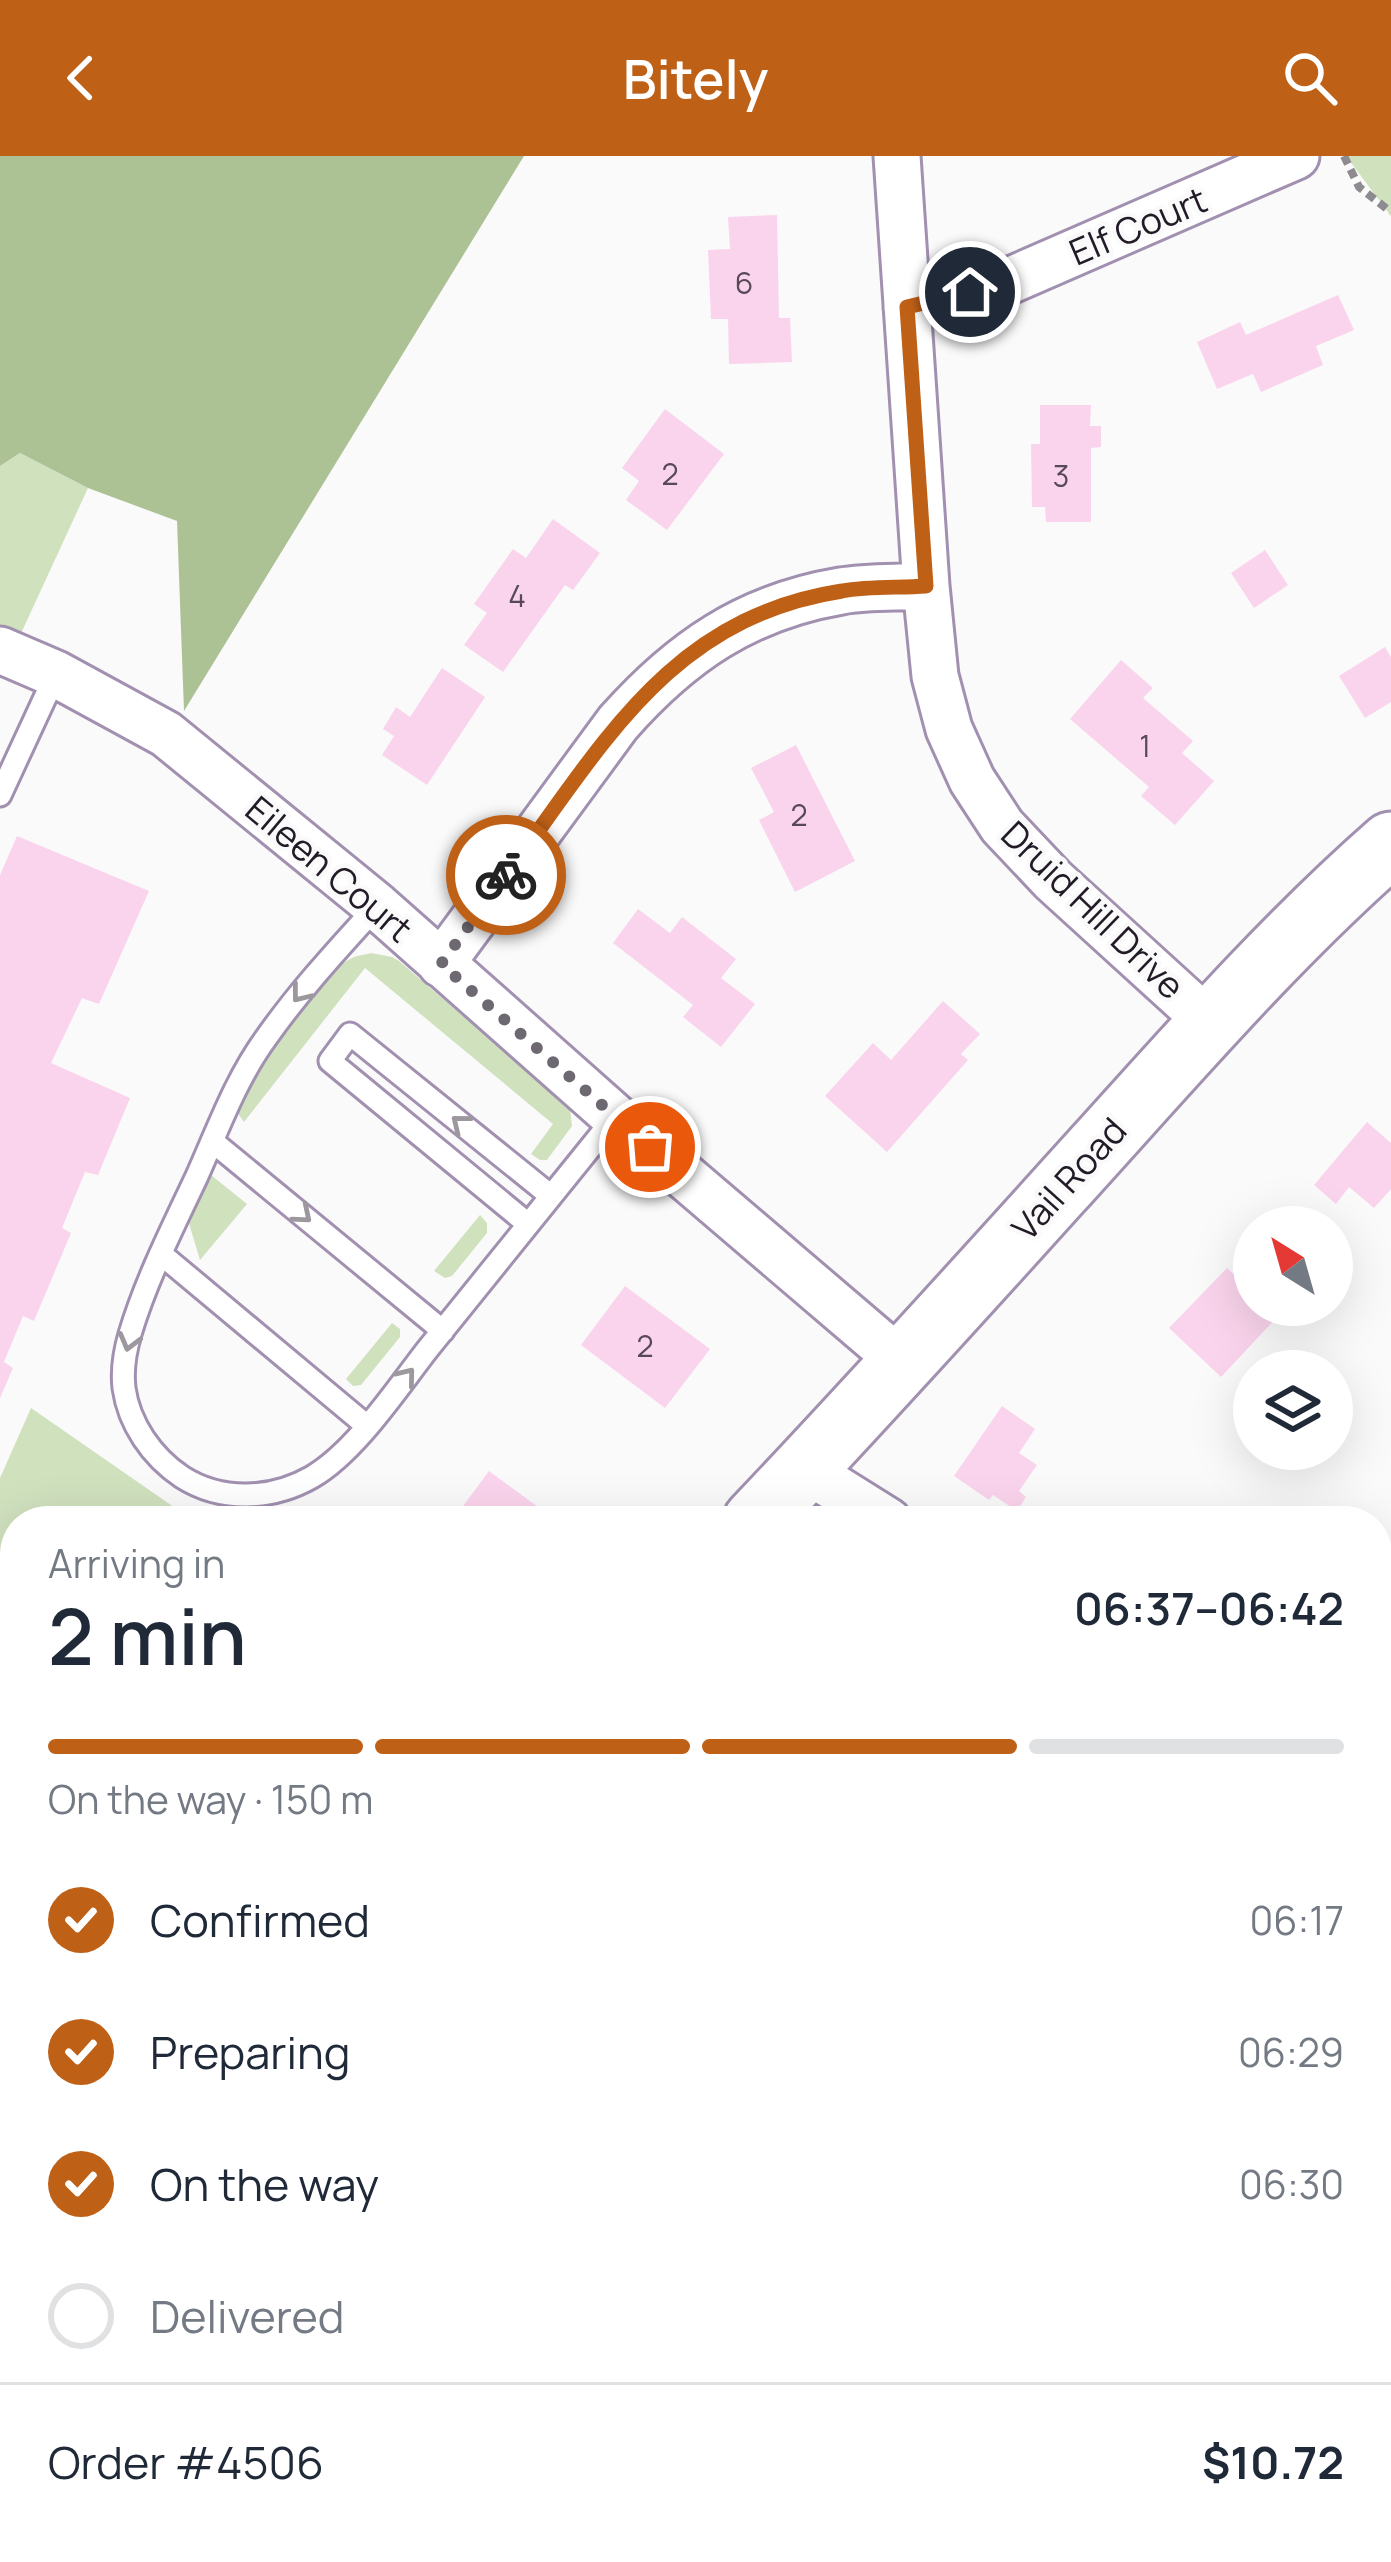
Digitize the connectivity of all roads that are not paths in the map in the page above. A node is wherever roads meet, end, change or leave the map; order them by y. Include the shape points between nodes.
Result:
1 (897, 156) edge
2 (1297, 156) edge
3 (907, 307) junction
4 (926, 586) junction
5 (0, 650) edge
6 (56, 674) junction
7 (0, 795) edge
8 (1391, 844) edge
9 (377, 906) junction
10 (441, 964) junction
11 (1210, 1023) junction
12 (615, 1117) junction
13 (212, 1141) junction
14 (551, 1196) junction
15 (528, 1224) junction
16 (161, 1254) junction
17 (443, 1331) junction
18 (903, 1363) junction
19 (367, 1426) junction
20 (805, 1469) junction
21 (769, 1506) edge
22 (864, 1506) edge

1 - 3 street, Druid Hill Drive
2 - 3 street, Elf Court via 1002,284
3 - 4 street, Druid Hill Drive
4 - 10 street via 790,602 681,659 618,723
4 - 11 street, Druid Hill Drive via 949,729 1002,826
5 - 6 street, Eileen Court
6 - 7 lane
6 - 9 street, Eileen Court via 166,734
8 - 11 street, Vail Road
9 - 10 street, Eileen Court
9 -> 13 lane via 263,1042
10 - 12 street, Eileen Court
11 - 18 street, Vail Road
12 - 14 lane
12 - 18 street, Eileen Court
13 - 16 lane
13 -> 17 lane
14 - 15 lane
14 -> 15 lane via 350,1034 330,1060
15 - 17 lane
16 - 19 lane
16 -> 19 lane via 130,1334 124,1389 131,1416 162,1461 209,1490 264,1494 316,1475
19 -> 17 lane
18 - 20 street, Vail Road
20 - 21 street, Vail Road
20 - 22 street

